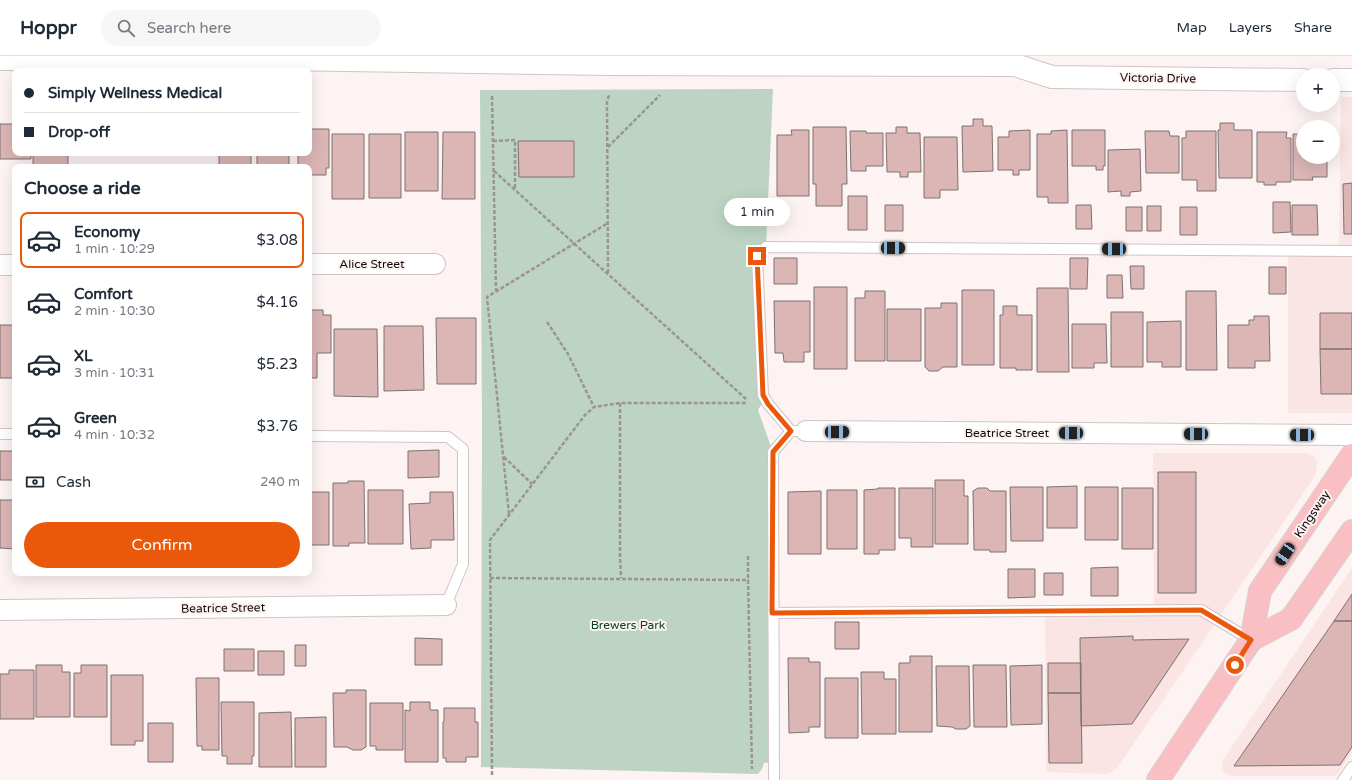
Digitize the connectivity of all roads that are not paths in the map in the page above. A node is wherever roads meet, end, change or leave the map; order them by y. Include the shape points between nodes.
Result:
1 (1040, 56) edge
2 (280, 58) edge
3 (0, 59) edge
4 (637, 60) edge
5 (1001, 62) edge
6 (1296, 80) edge
7 (1340, 80) edge
8 (1352, 80) edge
9 (1352, 251) edge
10 (312, 264) edge
11 (435, 264) dead end
12 (0, 265) edge
13 (12, 265) edge
14 (798, 431) junction
15 (0, 434) edge
16 (12, 434) edge
17 (1352, 435) edge
18 (312, 436) edge
19 (1352, 455) edge
20 (1352, 531) edge
21 (446, 605) joint
22 (0, 610) edge
23 (772, 613) junction
24 (1251, 640) junction
25 (1352, 767) edge
26 (774, 780) edge
27 (1158, 780) edge
28 (1343, 780) edge

1 - 5 street, Victoria Drive
2 - 3 street, Victoria Drive
2 - 4 street, Victoria Drive
4 - 5 street, Victoria Drive
5 - 6 street, Victoria Drive via 1052,76
7 - 8 street
9 - 14 lane via 766,247 757,256 763,395 768,404
10 - 11 street, Alice Street
12 - 13 street
14 - 17 street, Beatrice Street
14 - 23 lane via 773,452
15 - 16 lane
18 - 21 lane via 448,437 463,449 463,564
19 - 24 main road, Kingsway via 1260,591
20 - 24 main road, Kingsway via 1291,619
21 - 22 street, Beatrice Street
23 - 24 lane via 1201,610
23 - 26 lane
24 - 27 main road, Kingsway
25 - 28 lane

